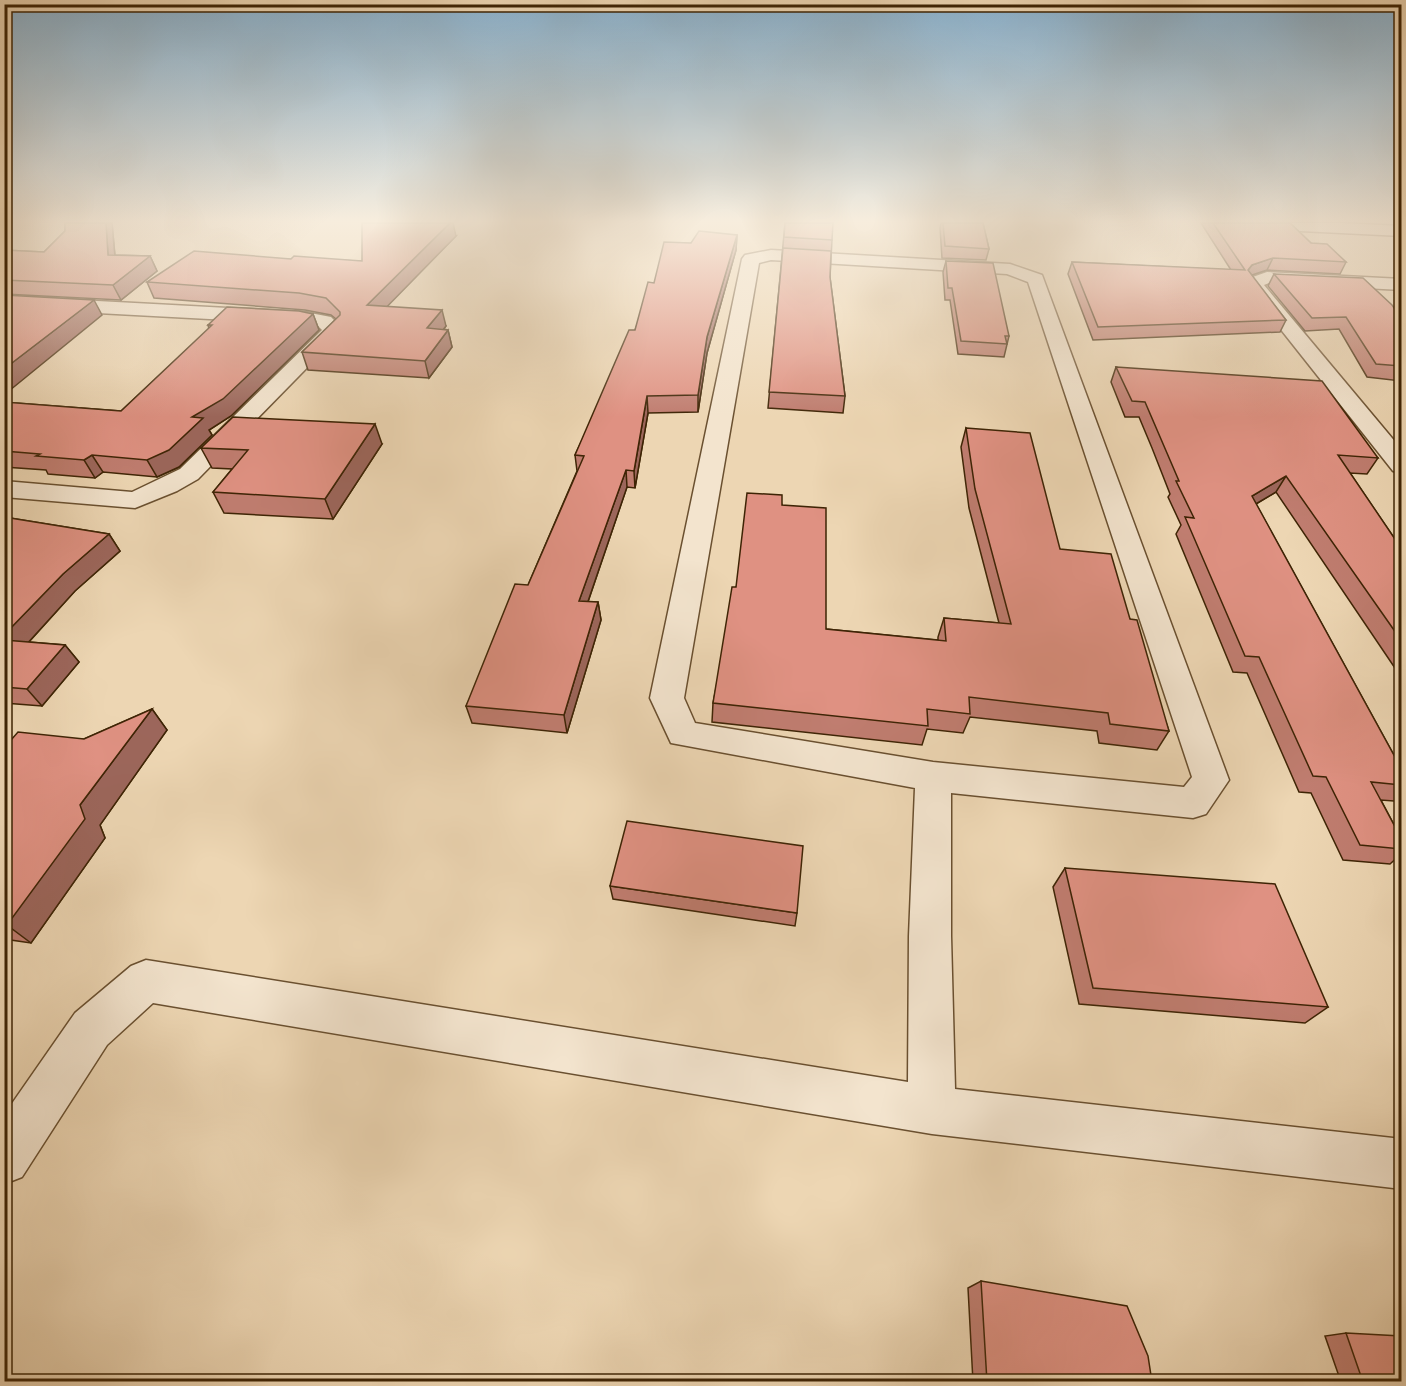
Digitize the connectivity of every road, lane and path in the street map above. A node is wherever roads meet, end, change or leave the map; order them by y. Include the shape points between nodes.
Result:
1 (746, 288) edge
2 (1039, 288) edge
3 (1257, 288) edge
4 (4, 302) edge
5 (1401, 466) edge
6 (4, 489) edge
7 (933, 777) junction
8 (932, 1110) junction
9 (4, 1159) edge
10 (1401, 1164) edge

1 - 7 street via 667,698 683,734
2 - 7 street via 1211,780 1193,803
3 - 5 street
4 - 6 street via 305,318 324,321 334,330 189,474 168,486 135,500
7 - 8 street
8 - 9 street via 146,981 91,1029
8 - 10 street

